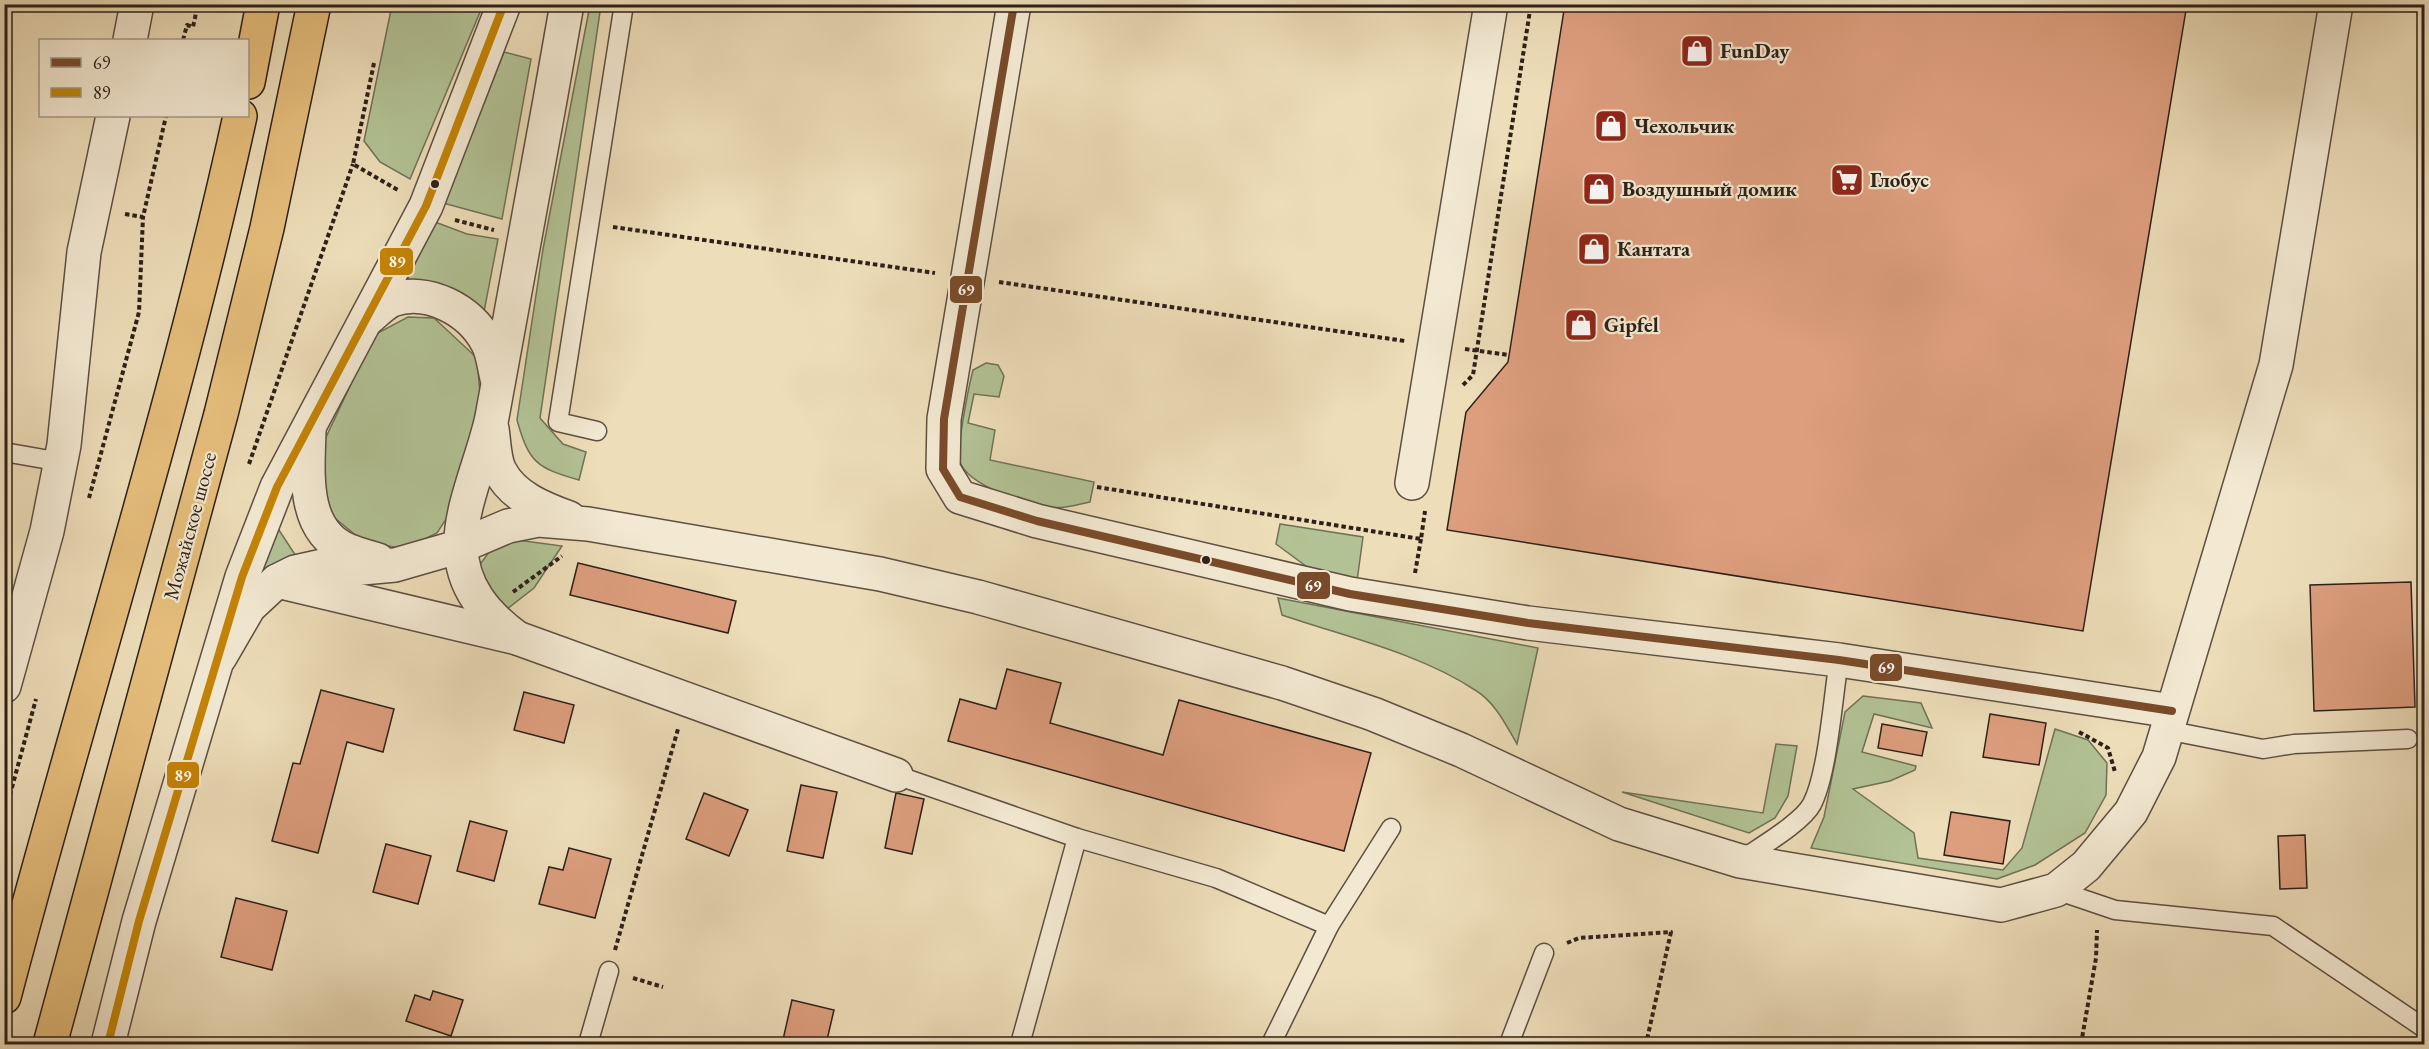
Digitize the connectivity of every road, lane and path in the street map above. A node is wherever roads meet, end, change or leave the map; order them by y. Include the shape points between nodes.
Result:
1 (137, 4) edge
2 (198, 4) edge
3 (263, 4) edge
4 (314, 4) edge
5 (504, 4) edge
6 (567, 4) edge
7 (624, 4) edge
8 (1014, 4) edge
9 (1491, 4) edge
10 (2336, 4) edge
11 (130, 39) edge
12 (183, 39) edge
13 (249, 77) edge
14 (113, 117) edge
15 (166, 117) edge
16 (240, 117) edge
17 (93, 207) junction
18 (589, 224) junction
19 (968, 278) junction
20 (364, 321) junction
21 (1435, 345) junction
22 (1509, 355) dead end
23 (498, 382) junction
24 (491, 421) junction
25 (309, 423) junction
26 (597, 431) dead end
27 (4, 452) edge
28 (61, 462) junction
29 (1412, 483) dead end
30 (588, 525) junction
31 (461, 546) junction
32 (395, 566) junction
33 (277, 581) junction
34 (517, 638) junction
35 (220, 657) junction
36 (1839, 660) junction
37 (4, 686) edge
38 (687, 699) junction
39 (2169, 721) junction
40 (2075, 731) dead end
41 (2409, 739) dead end
42 (896, 775) joint
43 (2114, 781) dead end
44 (1391, 828) dead end
45 (1077, 838) junction
46 (1740, 861) junction
47 (2056, 890) junction
48 (2097, 904) junction
49 (1329, 926) junction
50 (1544, 953) joint
51 (609, 971) junction
52 (663, 987) dead end
53 (4, 997) edge
54 (2424, 1028) edge
55 (50, 1044) edge
56 (108, 1044) edge
57 (588, 1044) edge
58 (1020, 1044) edge
59 (1271, 1044) edge
60 (1509, 1044) edge
61 (1646, 1044) edge
62 (2081, 1044) edge

1 - 11 street
2 - 12 path via 193,27 187,25
3 - 13 main road
4 - 55 main road, Можайское шоссе via 267,228 221,414
5 - 20 street via 426,206
6 - 23 street
7 - 18 lane
8 - 19 street
9 - 21 street
10 - 39 street via 2276,365
14 - 17 street
15 - 17 path via 143,217
16 - 53 main road via 170,400
17 - 28 street via 84,252
18 - 19 path
18 - 26 lane via 558,422
19 - 21 path
19 - 36 street via 944,419 944,469 960,497 1037,521 1350,594 1528,623
20 - 23 street via 391,301 410,297 433,299 453,308 471,320 488,343
20 - 25 street
21 - 22 path
21 - 29 street
23 - 24 street
24 - 30 street via 499,470 517,491 540,507
24 - 31 street
25 - 32 street via 312,509 324,534 346,549
25 - 35 street via 277,487 242,577
27 - 28 lane
28 - 37 street
30 - 31 street via 538,520 508,526
30 - 46 street via 891,576 1282,683 1461,750 1619,824
31 - 32 street
31 - 34 street via 473,596 492,620
32 - 33 street via 322,566
33 - 34 street
33 - 35 street via 249,608
34 - 38 street
35 - 56 street via 139,921
36 - 39 street
36 - 46 lane via 1823,766 1811,805 1784,831
38 - 42 street
38 - 51 path
39 - 41 lane via 2264,749
39 - 47 street via 2159,757 2131,812 2086,866
40 - 43 path via 2108,748
42 - 45 lane
44 - 49 lane
45 - 49 lane via 1216,878
45 - 58 lane
46 - 47 street via 2001,904
47 - 48 lane
48 - 54 lane via 2115,910 2272,926
48 - 62 path via 2097,958
49 - 59 lane
50 - 60 lane
50 - 61 path via 1579,938 1671,932
51 - 52 path
51 - 57 lane

